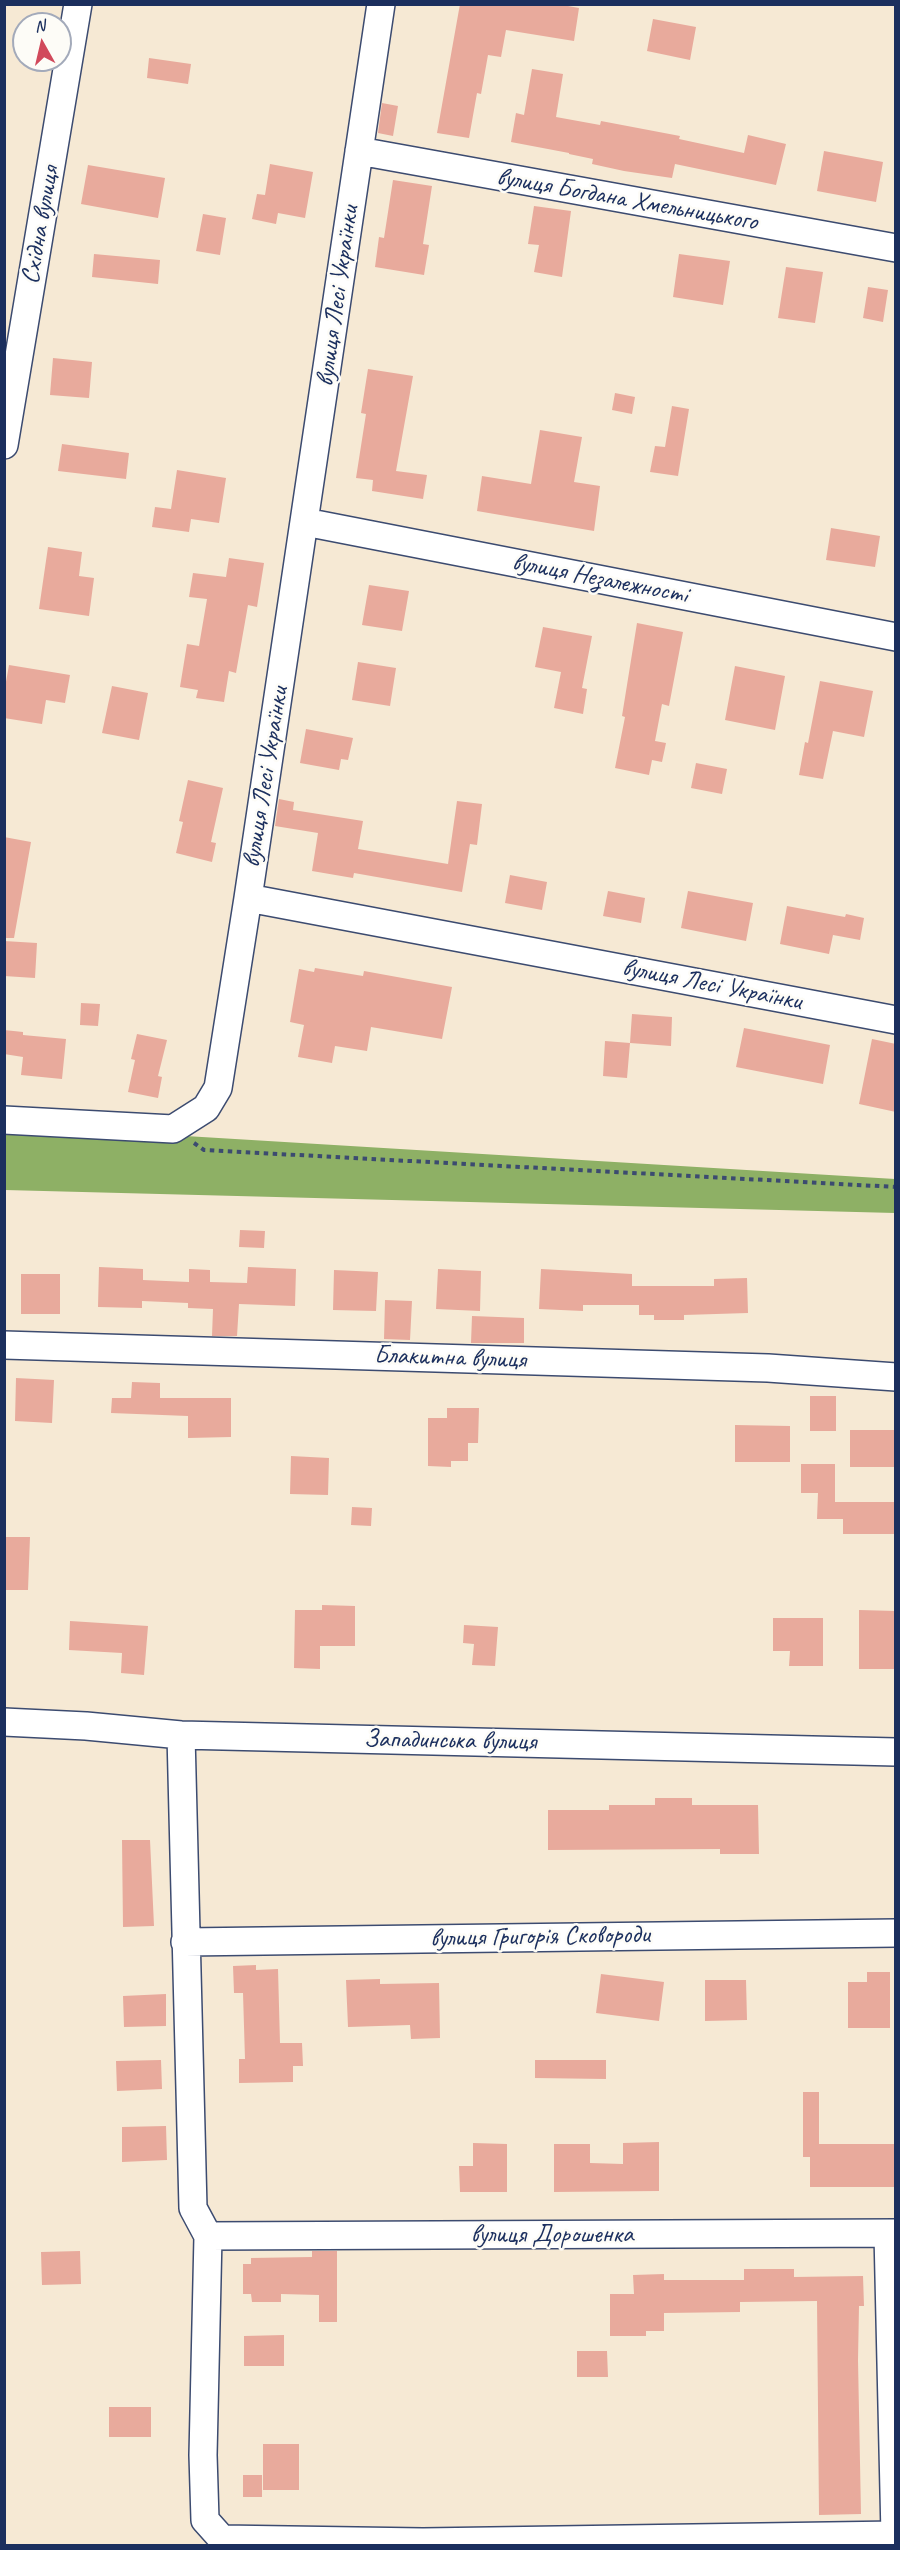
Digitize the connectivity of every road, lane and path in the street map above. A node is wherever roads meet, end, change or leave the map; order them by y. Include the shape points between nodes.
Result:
1 (78, 4) edge
2 (381, 4) edge
3 (359, 151) junction
4 (896, 248) edge
5 (4, 445) edge
6 (305, 522) junction
7 (896, 637) edge
8 (248, 898) junction
9 (896, 1020) edge
10 (4, 1120) edge
11 (173, 1129) junction
12 (896, 1187) edge
13 (4, 1344) edge
14 (896, 1377) edge
15 (4, 1722) edge
16 (181, 1735) junction
17 (896, 1752) edge
18 (896, 1933) edge
19 (185, 1942) junction
20 (892, 2234) edge
21 (208, 2236) junction
22 (895, 2535) edge

1 - 5 street, Східна вулиця
2 - 3 street, вулиця Лесі Українки
3 - 4 street, вулиця Богдана Хмельницького
3 - 6 street, вулиця Лесі Українки
6 - 7 street, вулиця Незалежності
6 - 8 street, вулиця Лесі Українки
8 - 9 street, вулиця Лесі Українки
8 - 11 street via 218,1088 206,1108
10 - 11 street
11 - 12 path via 204,1150
13 - 14 street, Блакитна вулиця via 756,1368
15 - 16 street, Западинська вулиця
16 - 17 street, Западинська вулиця
16 - 19 street
18 - 19 street, вулиця Григорія Сковороди
19 - 21 street via 193,2208
20 - 21 street, вулиця Дорошенка
20 - 22 street
21 - 22 street via 203,2455 206,2520 222,2539 423,2542

